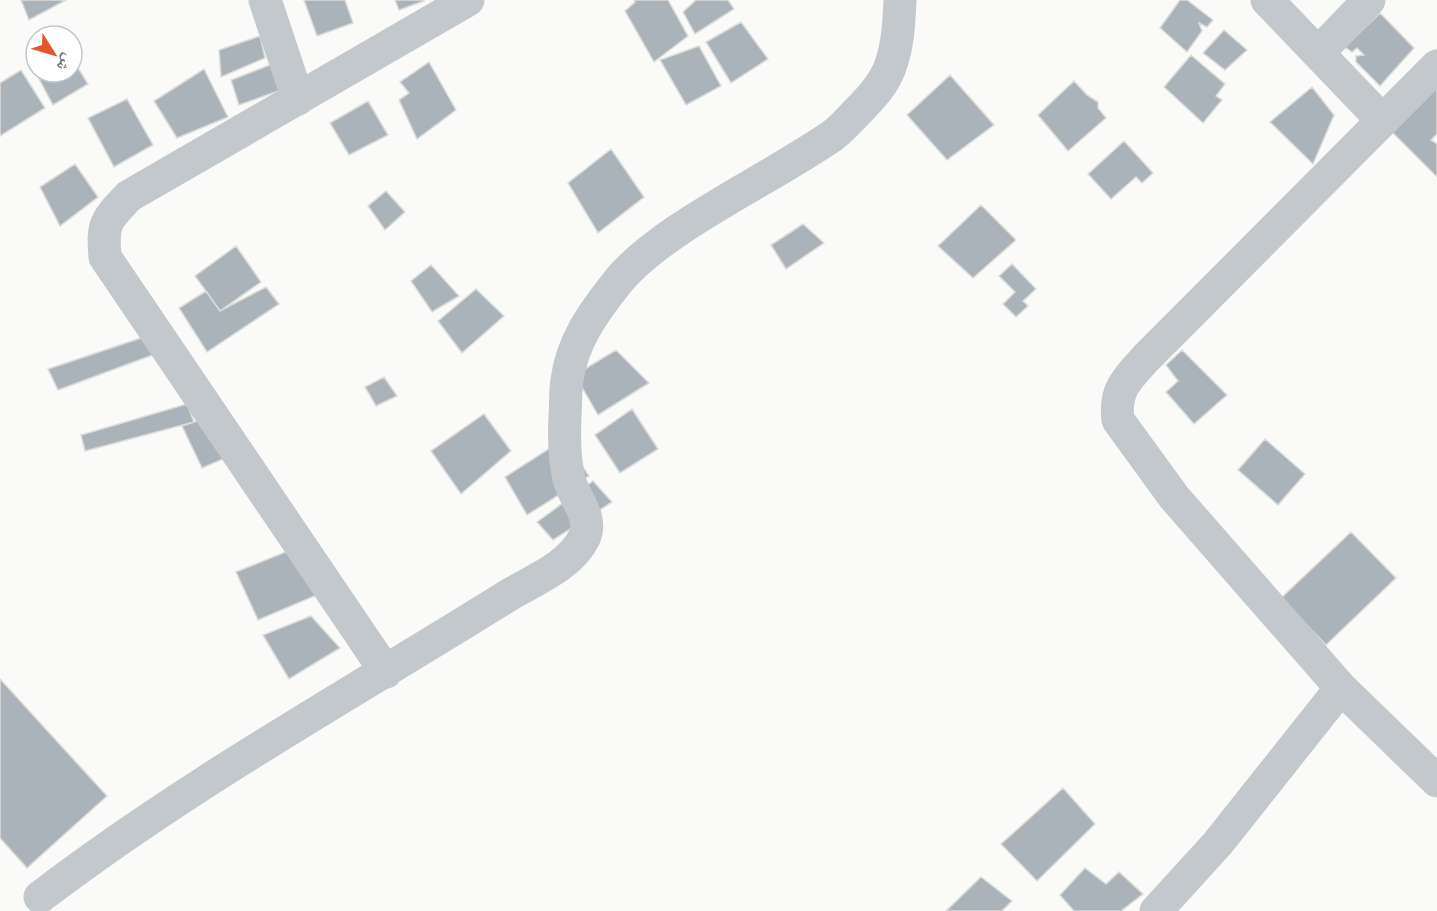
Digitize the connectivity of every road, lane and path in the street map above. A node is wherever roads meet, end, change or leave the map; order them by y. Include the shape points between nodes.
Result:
1 (265, 0) edge
2 (468, 0) edge
3 (900, 0) edge
4 (1268, 0) edge
5 (1369, 0) edge
6 (1318, 53) junction
7 (1437, 66) edge
8 (297, 99) junction
9 (1382, 120) junction
10 (386, 672) junction
11 (1341, 688) junction
12 (1437, 781) edge
13 (40, 906) edge
14 (1156, 911) edge

1 - 8 street
2 - 8 street
3 - 10 street via 890,68 875,94 834,134 656,246 624,273 582,331 567,380 564,429 570,482 587,527 575,552 554,569
4 - 6 street
5 - 6 street
6 - 9 street
7 - 9 street
8 - 10 street via 129,196 107,219 103,236 105,257
9 - 11 street via 1146,358 1118,394 1118,420 1174,497
10 - 13 street via 99,852
11 - 12 street
11 - 14 street via 1218,843

